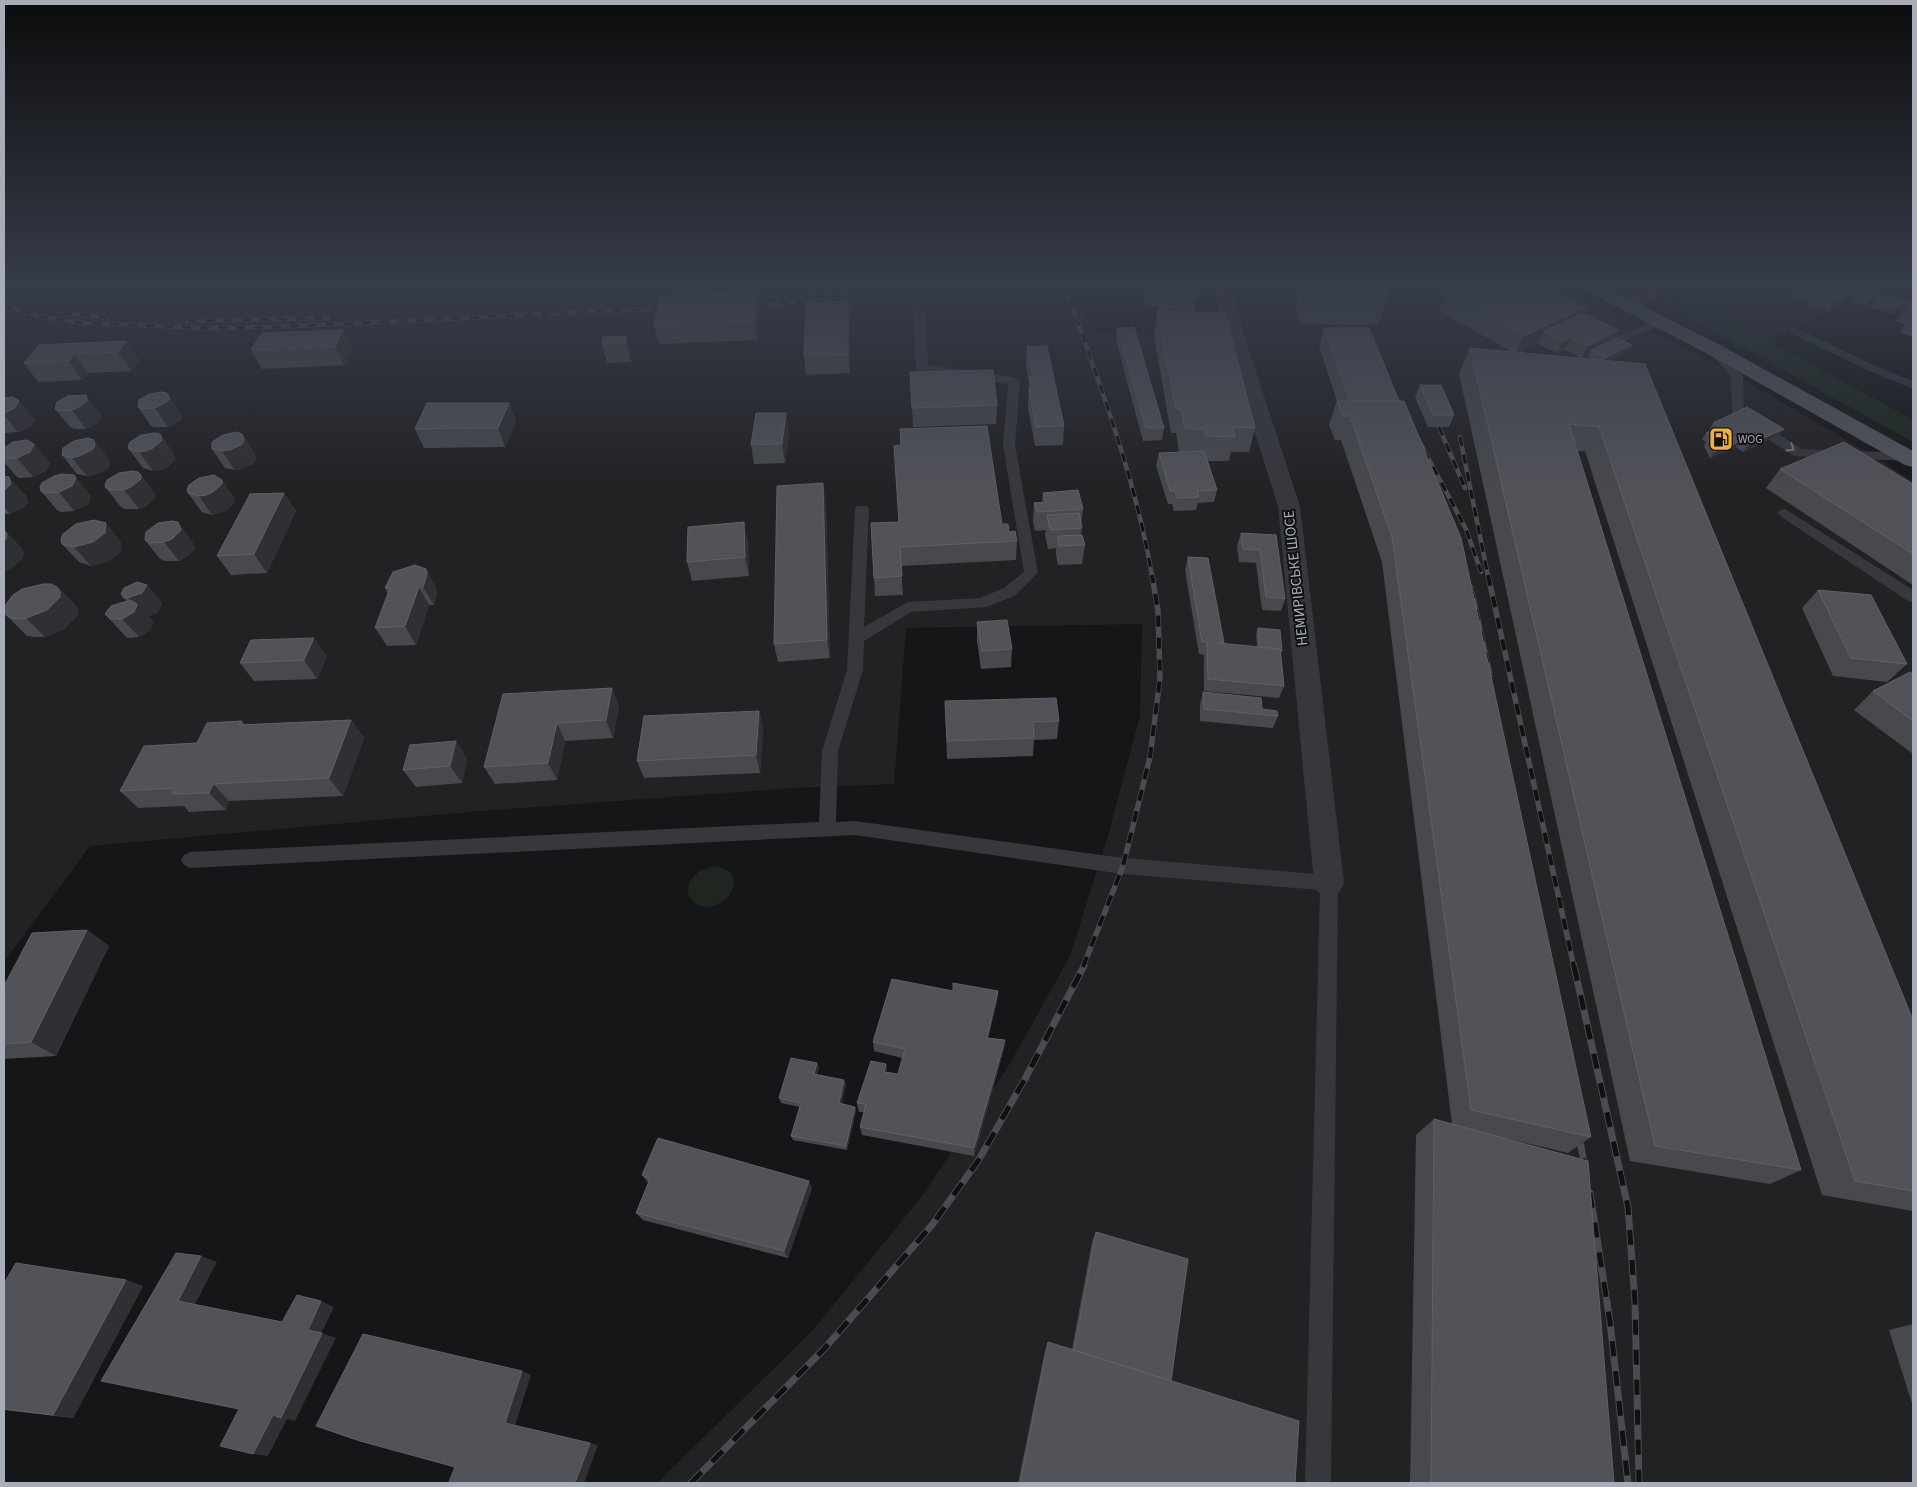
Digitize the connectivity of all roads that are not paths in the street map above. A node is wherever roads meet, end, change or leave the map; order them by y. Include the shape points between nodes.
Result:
1 (921, 352) edge
2 (1240, 352) edge
3 (1717, 352) edge
4 (1720, 352) edge
5 (1910, 458) edge
6 (862, 509) dead end
7 (1785, 513) dead end
8 (1913, 597) edge
9 (856, 639) junction
10 (827, 829) junction
11 (190, 860) dead end
12 (1330, 883) junction
13 (1318, 1483) edge

1 - 9 lane via 922,368 1014,381 1009,445 1031,573 1010,592 982,603 908,607
2 - 12 street, НЕМИРІВСЬКЕ ШОСЕ via 1289,506
3 -> 5 lane via 1736,376 1738,414 1799,453
4 - 5 main road
6 - 9 lane
7 - 8 lane
9 - 10 lane via 855,670 830,751
10 - 11 lane
10 - 12 lane via 855,828 1123,866
12 - 13 lane

